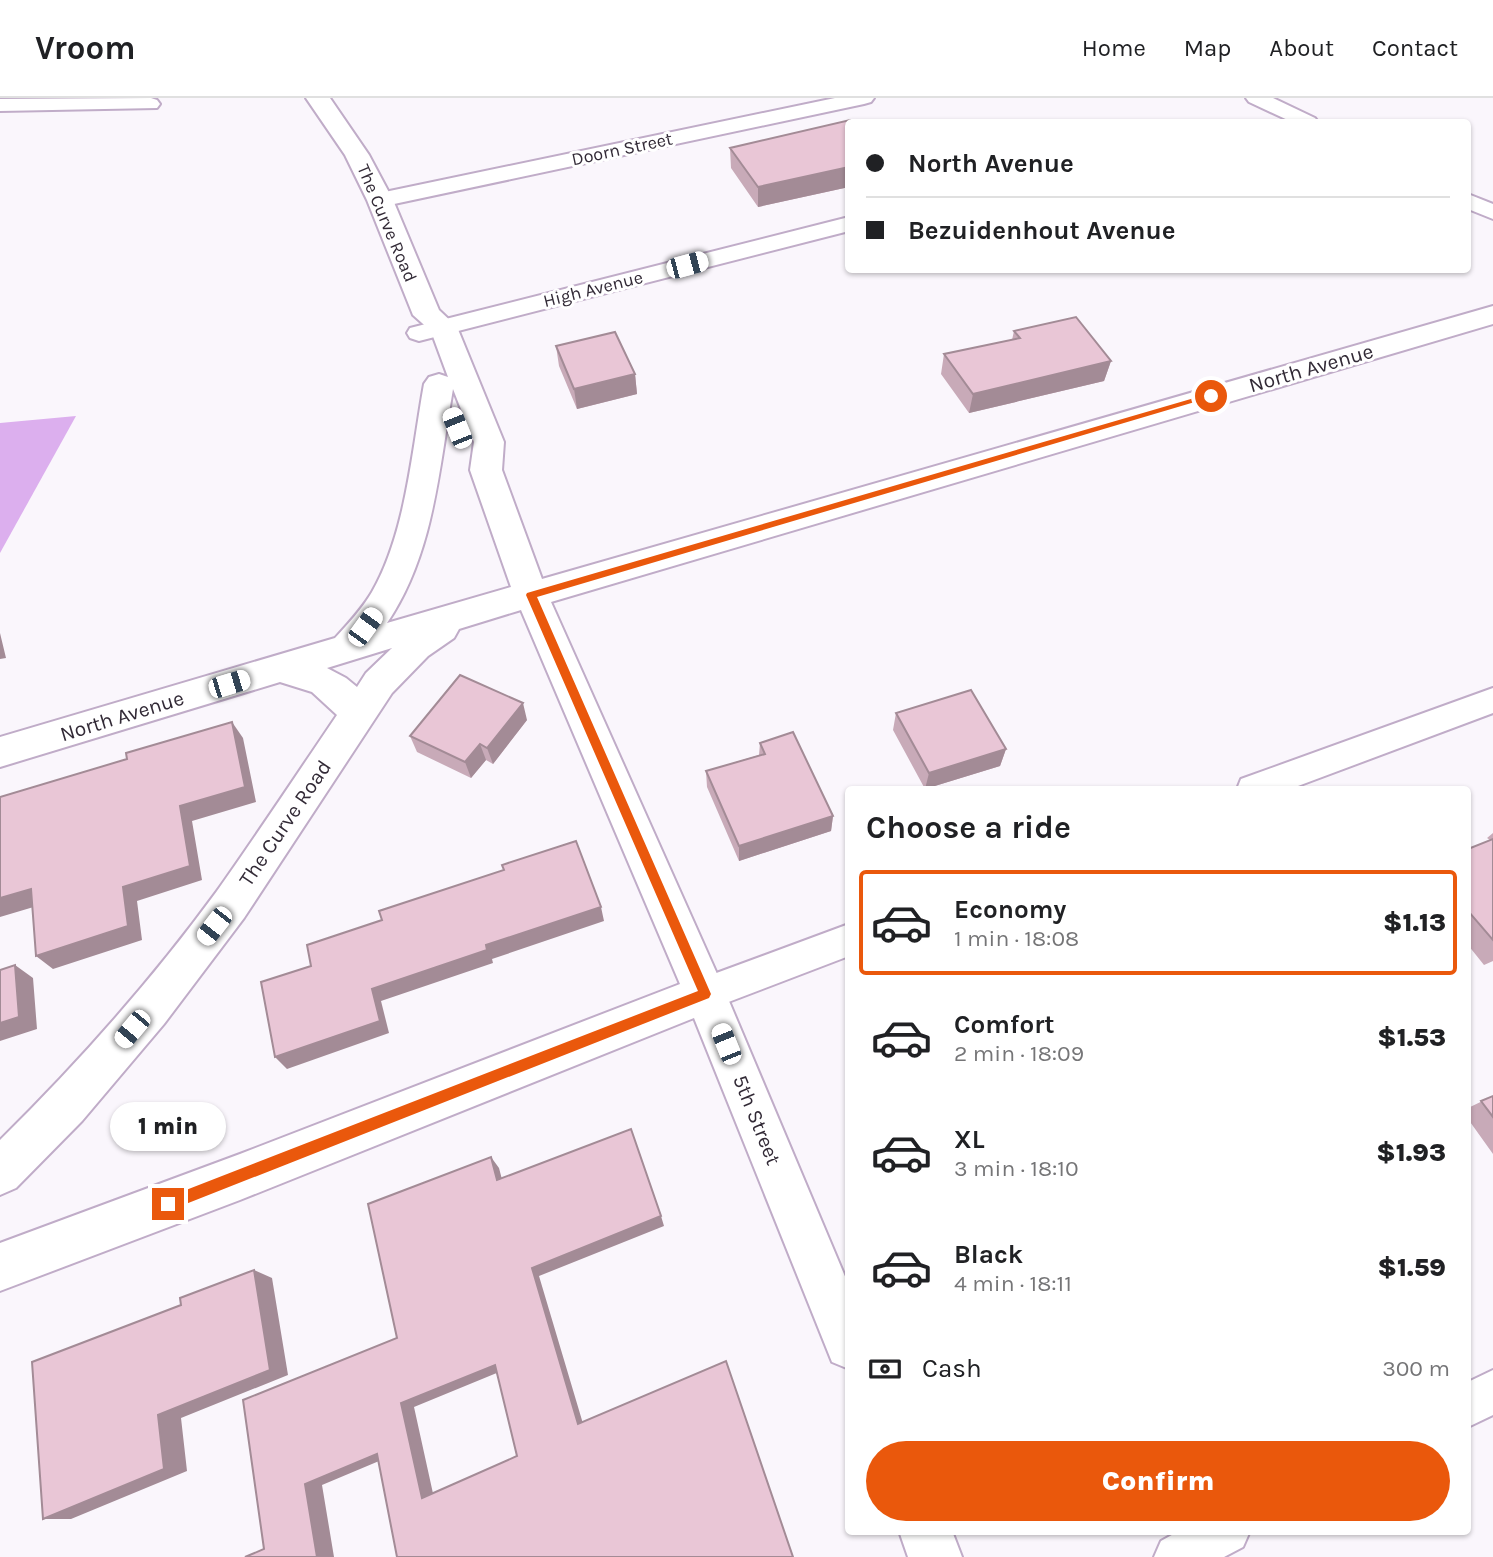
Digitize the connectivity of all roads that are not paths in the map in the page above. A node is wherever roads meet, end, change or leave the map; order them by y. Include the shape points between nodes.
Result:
1 (318, 98) edge
2 (864, 98) edge
3 (1256, 98) edge
4 (150, 103) dead end
5 (0, 105) edge
6 (1300, 119) edge
7 (380, 200) junction
8 (1471, 202) edge
9 (1493, 212) edge
10 (845, 225) edge
11 (1493, 315) edge
12 (430, 325) junction
13 (439, 384) junction
14 (486, 470) junction
15 (531, 595) junction
16 (468, 613) junction
17 (347, 648) junction
18 (279, 668) junction
19 (1493, 700) edge
20 (356, 715) junction
21 (0, 752) edge
22 (1261, 786) edge
23 (845, 942) edge
24 (705, 994) junction
25 (0, 1172) edge
26 (0, 1266) edge
27 (845, 1335) edge
28 (1493, 1392) edge
29 (1471, 1403) edge
30 (927, 1535) edge
31 (1219, 1535) edge
32 (935, 1557) edge
33 (1177, 1557) edge

1 - 7 street, The Curve Road via 357,155
2 - 7 street, Doorn Street
3 - 6 street
4 - 5 street
7 - 12 street, The Curve Road
8 - 9 street
10 - 12 street, High Avenue
11 - 15 street, North Avenue
12 - 13 street, 5th Street
12 - 14 street, 5th Street via 489,442
13 - 14 street, 5th Street via 466,451
13 - 17 street via 400,566 377,610
14 - 15 street, 5th Street
15 - 16 street, North Avenue
15 - 24 street, 5th Street
16 - 17 street, North Avenue
16 - 20 street, The Curve Road via 396,664
17 - 18 street, North Avenue
18 - 20 street via 324,680 338,690
18 - 21 street, North Avenue
19 - 22 street
20 - 25 street, The Curve Road via 230,905 157,999 66,1106
23 - 24 street
24 - 26 street
24 - 27 street, 5th Street
28 - 29 street
30 - 32 street
31 - 33 street

